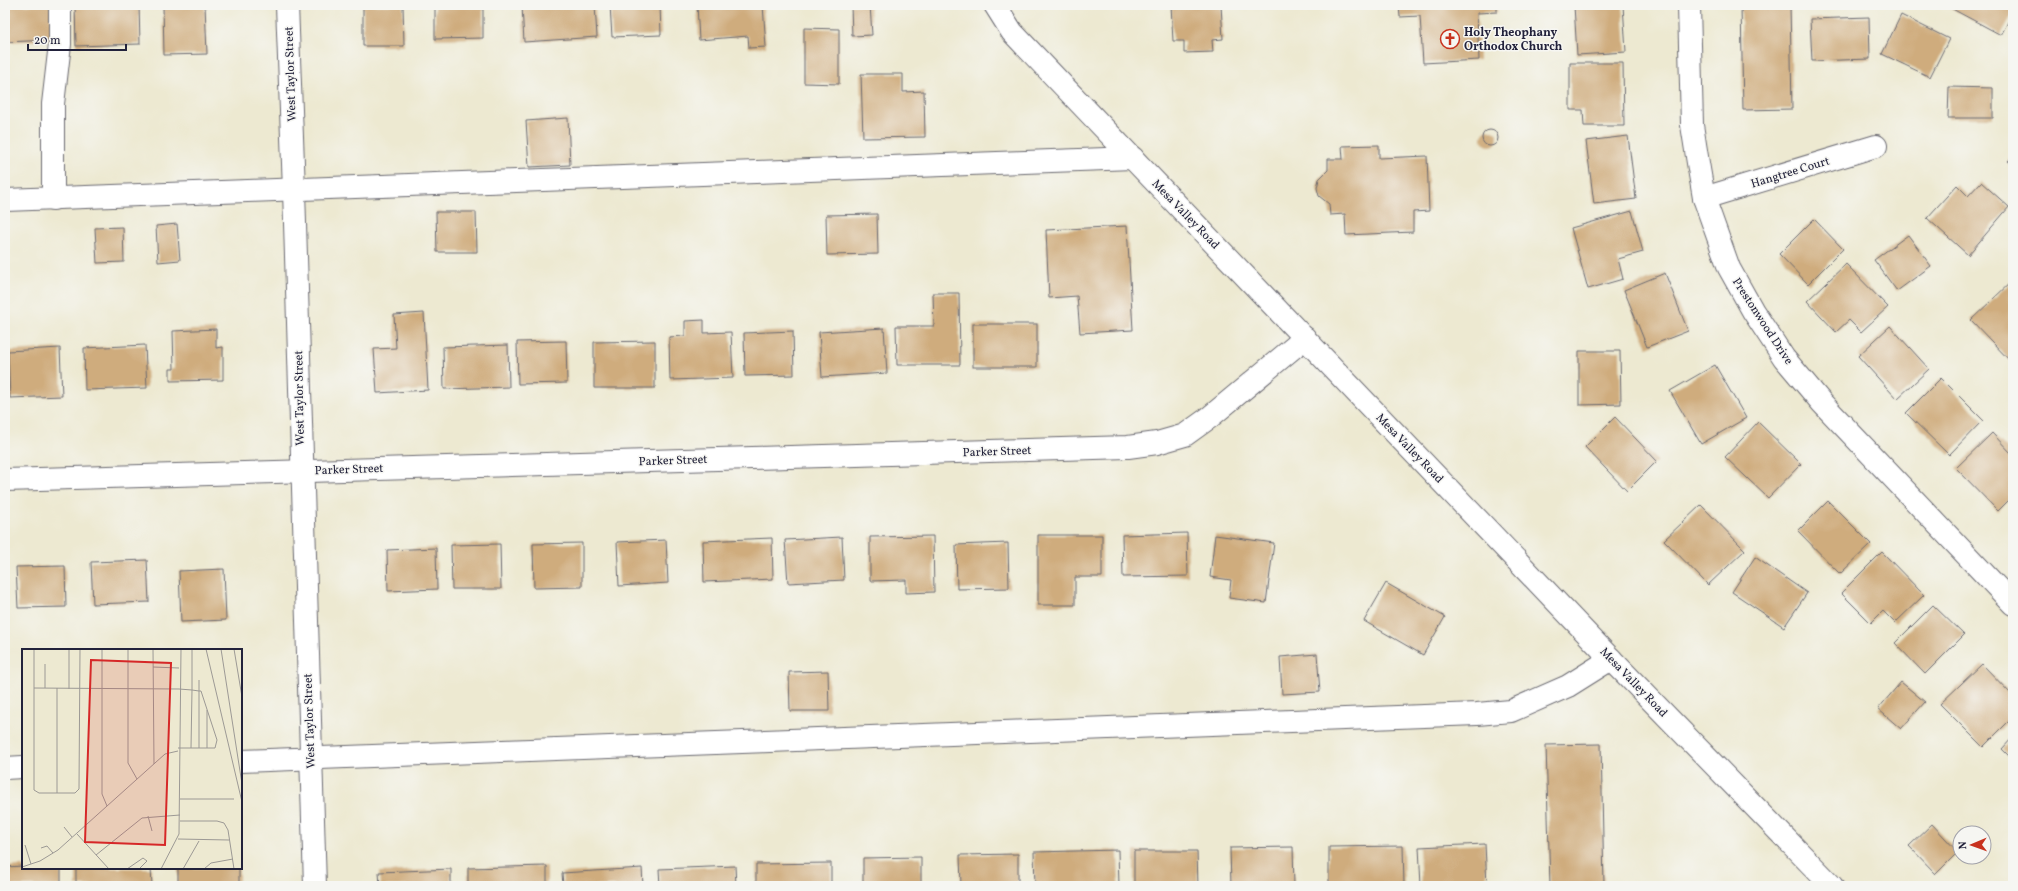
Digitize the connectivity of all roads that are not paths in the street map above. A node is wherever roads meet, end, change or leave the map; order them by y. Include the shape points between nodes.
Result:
1 (60, 5) edge
2 (287, 5) edge
3 (994, 5) edge
4 (1689, 5) edge
5 (1876, 146) dead end
6 (1133, 158) junction
7 (294, 190) junction
8 (1704, 198) junction
9 (53, 199) junction
10 (5, 200) edge
11 (1305, 338) junction
12 (302, 471) junction
13 (5, 480) edge
14 (2013, 604) edge
15 (1611, 659) junction
16 (310, 758) junction
17 (242, 761) edge
18 (22, 767) edge
19 (5, 768) edge
20 (315, 886) edge
21 (1832, 886) edge

1 - 9 street via 60,44 53,104
2 - 7 street, West Taylor Street
3 - 6 street, Mesa Valley Road via 1012,32
4 - 8 street, Prestonwood Drive via 1692,125
5 - 8 street, Hangtree Court
6 - 7 street
6 - 11 street, Mesa Valley Road
7 - 9 street
7 - 12 street, West Taylor Street
8 - 14 street, Prestonwood Drive via 1729,268 1784,358 1822,403
9 - 10 street
11 - 12 street, Parker Street via 1185,435 1158,443 1128,447
11 - 15 street, Mesa Valley Road
12 - 13 street, Parker Street
12 - 16 street, West Taylor Street
15 - 16 street via 1568,686 1511,711 1477,714
15 - 21 street, Mesa Valley Road
16 - 17 street
16 - 20 street, West Taylor Street
18 - 19 street

